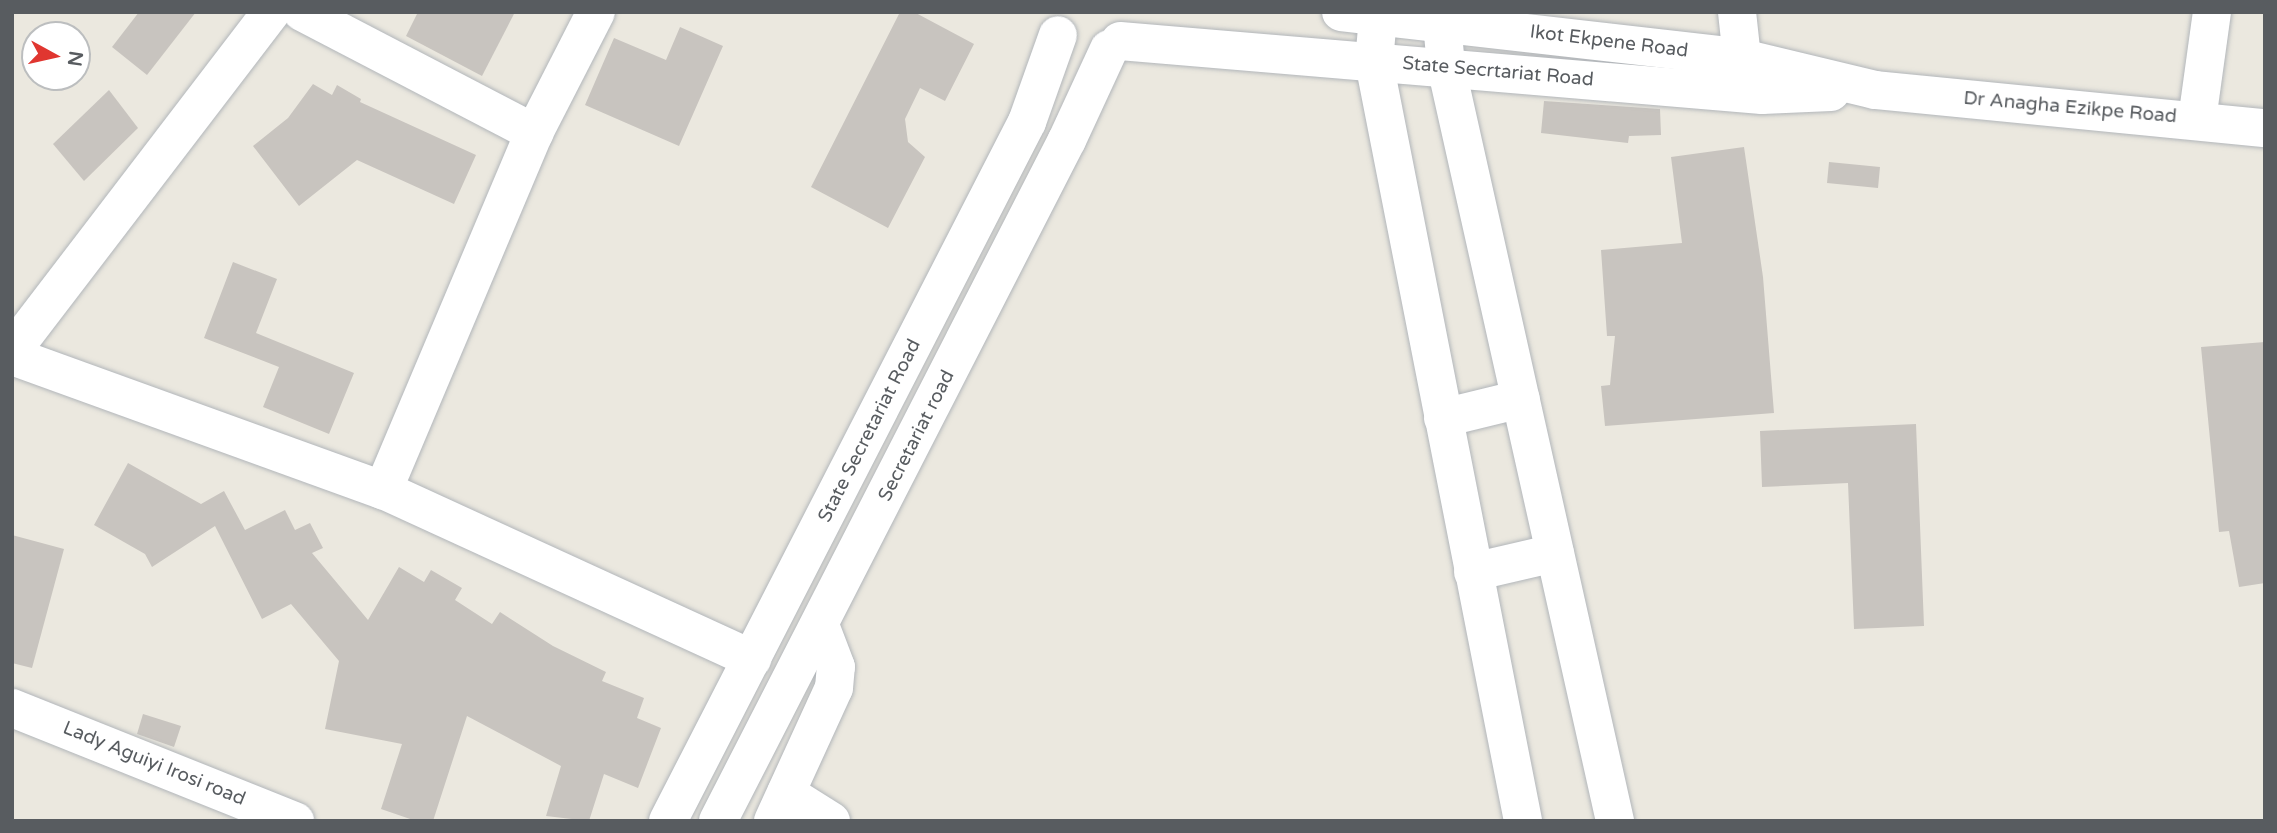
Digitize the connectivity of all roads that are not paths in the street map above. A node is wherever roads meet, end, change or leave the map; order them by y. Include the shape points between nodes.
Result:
1 (271, 12) edge
2 (302, 12) edge
3 (596, 12) edge
4 (1341, 12) edge
5 (1737, 12) edge
6 (2212, 12) edge
7 (1378, 17) junction
8 (1048, 21) edge
9 (1442, 23) junction
10 (1121, 34) edge
11 (1742, 58) junction
12 (1374, 62) junction
13 (1446, 66) junction
14 (1875, 90) junction
15 (2197, 120) junction
16 (2265, 128) edge
17 (534, 133) junction
18 (12, 354) edge
19 (1521, 400) junction
20 (1443, 418) junction
21 (383, 490) junction
22 (1555, 553) junction
23 (1473, 572) junction
24 (820, 625) junction
25 (752, 659) junction
26 (12, 708) edge
27 (218, 807) edge
28 (780, 807) edge
29 (295, 821) edge
30 (668, 821) edge
31 (718, 821) edge
32 (831, 821) edge
33 (1523, 821) edge
34 (1615, 821) edge

1 - 18 street
2 - 17 street
3 - 17 street
4 - 7 street, Ikot Ekpene Road
5 - 11 street
6 - 15 street
7 - 9 street, Ikot Ekpene Road
7 - 12 street
8 - 10 street, State Secrtariat Road via 1081,50
8 - 25 street, State Secretariat Road via 1027,122
9 - 11 street, Ikot Ekpene Road
9 - 13 street
10 - 12 street, State Secrtariat Road
10 - 24 street, Secretariat road
11 - 14 street, Ikot Ekpene Road
12 - 13 street, State Secrtariat Road
12 - 20 street
13 - 14 street, State Secrtariat Road via 1762,95
13 - 19 street
14 - 15 street, Dr Anagha Ezikpe Road
15 - 16 street, Dr Anagha Ezikpe Road
17 - 21 street
18 - 21 street
19 - 20 street
19 - 22 street
20 - 23 street
21 - 25 street
22 - 23 street
22 - 34 street
23 - 33 street
24 - 28 street via 836,667 834,688
24 - 31 street, Secretariat road
25 - 30 street, State Secretariat Road
26 - 27 street, Lady Aguiyi Irosi road
27 - 29 street, Lady Aguiyi Irosi road
28 - 32 street

